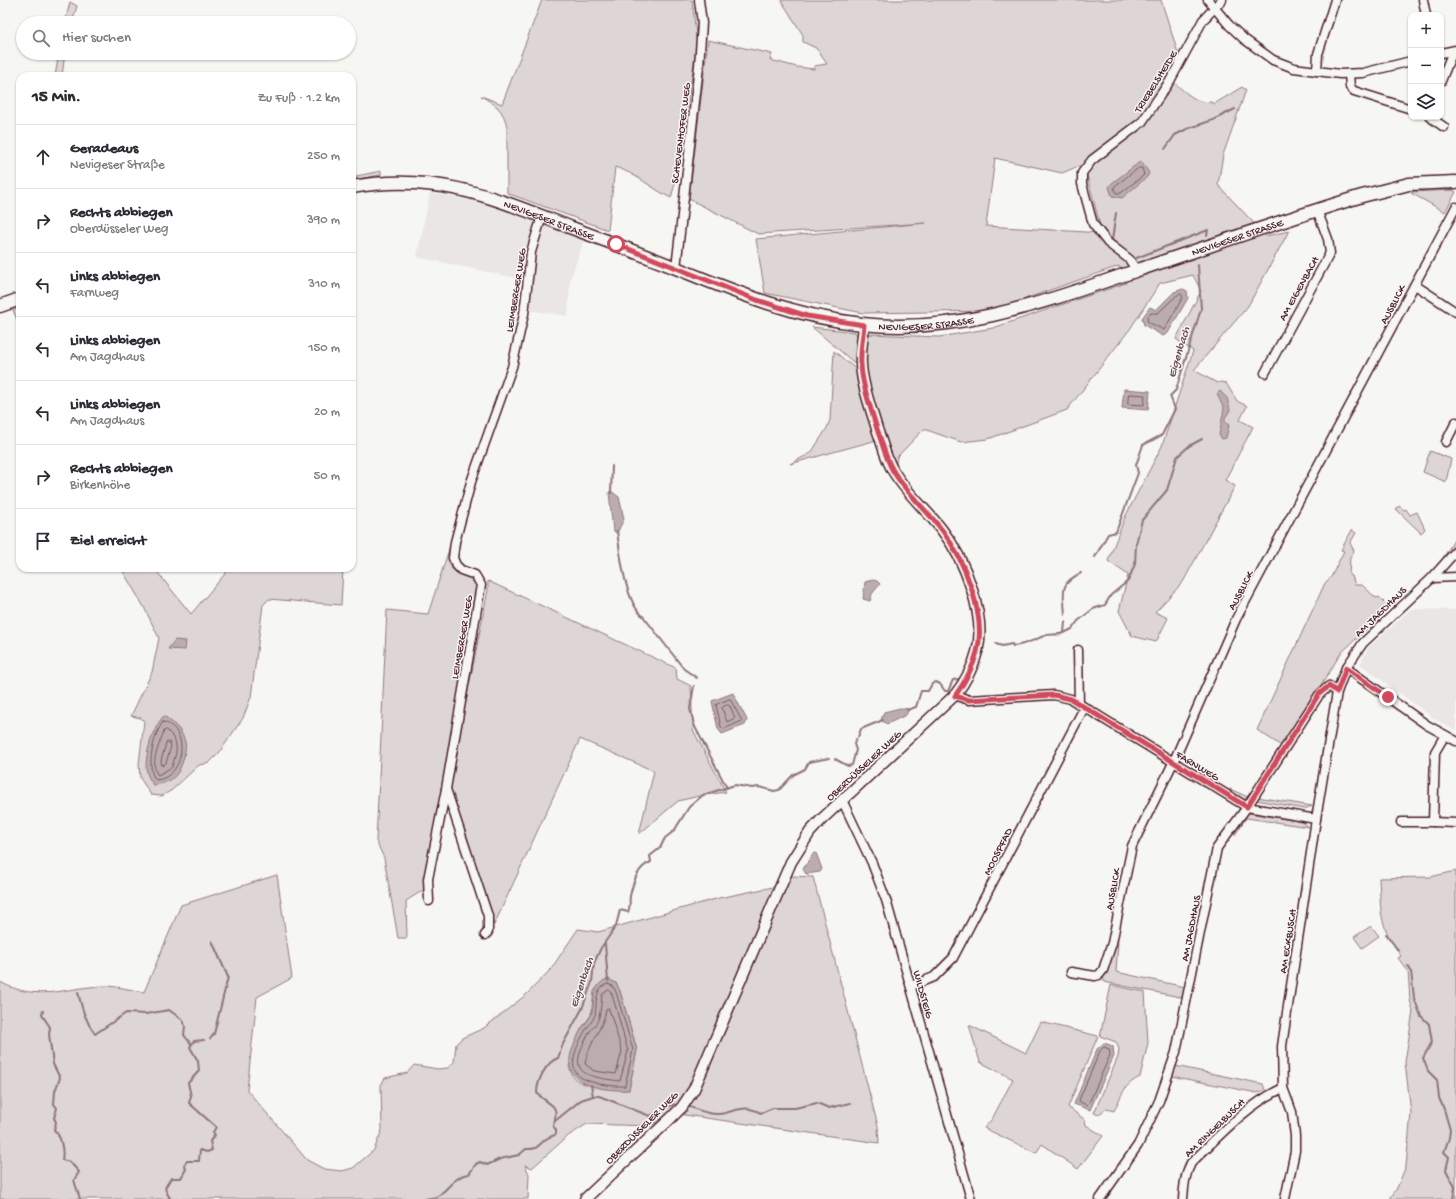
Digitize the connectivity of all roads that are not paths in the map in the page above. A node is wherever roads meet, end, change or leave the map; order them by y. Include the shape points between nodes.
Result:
1 (699, 0) edge
2 (1208, 0) edge
3 (1222, 0) edge
4 (1335, 0) edge
5 (1423, 0) edge
6 (1214, 8) junction
7 (1425, 12) edge
8 (1454, 51) edge
9 (1444, 53) edge
10 (1408, 62) edge
11 (1316, 71) junction
12 (1349, 74) junction
13 (1444, 74) edge
14 (1408, 108) edge
15 (1434, 120) edge
16 (1444, 127) dead end
17 (1456, 182) edge
18 (356, 187) edge
19 (1456, 207) edge
20 (1317, 210) junction
21 (542, 216) junction
22 (676, 268) junction
23 (1137, 271) junction
24 (1415, 286) junction
25 (16, 300) edge
26 (0, 306) edge
27 (1456, 312) edge
28 (864, 325) junction
29 (1265, 373) dead end
30 (1456, 422) edge
31 (1446, 442) dead end
32 (1456, 551) edge
33 (1456, 577) edge
34 (1432, 578) junction
35 (1078, 650) dead end
36 (1346, 668) junction
37 (1338, 689) junction
38 (955, 696) junction
39 (1082, 706) junction
40 (1445, 736) junction
41 (1456, 741) edge
42 (1173, 763) junction
43 (446, 789) junction
44 (842, 800) junction
45 (1247, 807) junction
46 (1316, 819) junction
47 (1401, 822) dead end
48 (1433, 822) junction
49 (1456, 824) edge
50 (429, 901) dead end
51 (486, 935) dead end
52 (1071, 972) dead end
53 (910, 986) junction
54 (1283, 1088) junction
55 (585, 1199) edge
56 (971, 1199) edge
57 (1100, 1199) edge
58 (1183, 1199) edge
59 (1285, 1199) edge

1 - 22 street, SCHEVENHOFER WEG via 702,23 699,66
2 - 6 street
3 - 6 street, TRIEBELSHEIDE
4 - 11 street via 1318,54
5 - 7 street
6 - 11 street via 1244,39 1273,60 1294,68
6 - 23 street, TRIEBELSHEIDE via 1203,20 1170,81 1142,122 1092,160 1082,173 1082,184 1093,224 1108,243 1129,259
8 - 9 street
8 - 13 street
10 - 12 street
11 - 12 street
12 - 14 street via 1350,87 1354,91
15 - 16 street
17 - 20 main road, NEVIGESER STRASSE via 1409,184
18 - 21 main road, NEVIGESER STRASSE via 393,182 432,183 469,190
19 - 24 street, AUSBLICK
20 - 23 main road, NEVIGESER STRASSE
20 - 29 street, AM EIGENBACH via 1328,239 1330,253
21 - 22 main road, NEVIGESER STRASSE
21 - 43 street, LEIMBERGER WEG via 531,252 524,314 512,367 471,482 455,542 456,564 461,570 475,575 481,585
22 - 28 main road, NEVIGESER STRASSE via 757,300 807,316
23 - 28 main road, NEVIGESER STRASSE via 1027,308 986,318 928,326
24 - 27 street
24 - 42 street, AUSBLICK via 1236,620
25 - 26 main road
28 - 38 street, OBERDÜSSELER WEG via 861,356 863,382 889,463 903,484 943,531 956,552 976,606 977,652 972,668
30 - 31 street
32 - 34 street, AM JAGDHAUS
33 - 34 street
34 - 36 street, AM JAGDHAUS via 1368,637
35 - 39 street
36 - 37 street, AM JAGDHAUS
36 - 40 street
37 - 45 street, AM JAGDHAUS via 1329,686 1319,694
37 - 46 street, AM ECKBUSCH
38 - 39 street, FARNWEG via 969,700 1054,695 1071,699
38 - 44 street, OBERDÜSSELER WEG
39 - 42 street, FARNWEG
39 - 53 street, MOOSPFAD via 953,958 934,977
40 - 41 street
40 - 48 street via 1435,752
42 - 45 street, FARNWEG
42 - 52 street, AUSBLICK via 1132,846 1112,943 1103,970 1095,976
43 - 50 street via 428,879
43 - 51 street, LEIMBERGER WEG via 488,916
44 - 53 street, WILDSTEIG via 872,863 886,900
44 - 55 street, OBERDÜSSELER WEG via 810,832 791,862 694,1089 674,1115
45 - 46 street, FARNWEG
45 - 57 street, AM JAGDHAUS via 1217,848 1176,1052 1159,1101 1138,1145
46 - 54 street, AM ECKBUSCH via 1282,1046
47 - 48 street
48 - 49 street
53 - 56 street, WILDSTEIG
54 - 58 street, AM RINGELBUSCH via 1264,1096 1251,1106 1191,1163
54 - 59 street, AM ECKBUSCH via 1292,1112 1296,1136

